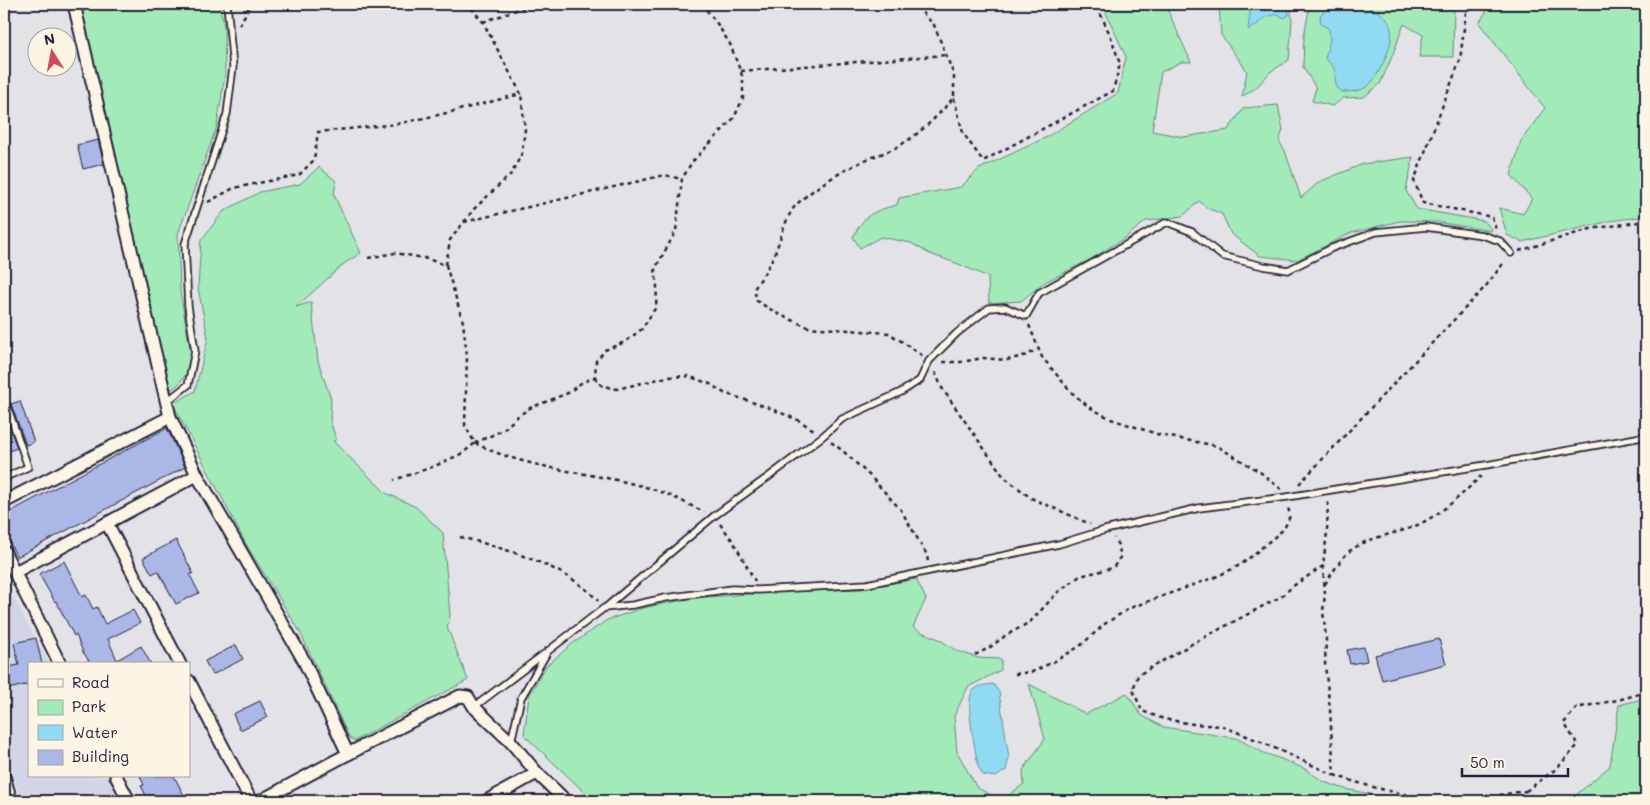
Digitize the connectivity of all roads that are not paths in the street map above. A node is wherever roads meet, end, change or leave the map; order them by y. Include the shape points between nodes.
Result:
1 (74, 4) edge
2 (227, 4) edge
3 (1511, 253) road end
4 (4, 397) edge
5 (166, 402) junction
6 (170, 417) junction
7 (1642, 437) dead end
8 (197, 475) junction
9 (4, 478) edge
10 (4, 502) edge
11 (107, 523) junction
12 (4, 551) edge
13 (15, 572) junction
14 (604, 608) junction
15 (548, 651) junction
16 (59, 662) edge
17 (179, 662) edge
18 (190, 683) edge
19 (474, 708) junction
20 (511, 742) junction
21 (348, 754) junction
22 (538, 773) junction
23 (4, 776) edge
24 (117, 778) edge
25 (11, 801) edge
26 (128, 801) edge
27 (251, 801) edge
28 (260, 801) edge
29 (486, 801) edge
30 (566, 801) edge

1 - 5 street
2 - 5 lane via 233,67 228,114 184,244 195,351 188,385
3 - 14 lane via 1500,241 1482,235 1426,227 1376,232 1332,248 1288,270 1222,256 1192,232 1167,222 1039,293 1026,316 1005,307 989,308 929,361 920,380 842,419 714,516
4 - 9 lane via 28,467
5 - 6 street
6 - 8 street
6 - 10 street
7 - 14 lane via 1287,497 1198,508 1058,544 867,584 732,589
8 - 11 street
8 - 21 street via 303,659
11 - 13 street
11 - 17 street
12 - 13 street
13 - 16 street
14 - 15 lane
15 - 19 lane
15 - 20 lane via 521,698
18 - 27 street
19 - 20 street
19 - 21 street via 468,697 460,696
20 - 22 street
21 - 28 street
22 - 29 street
22 - 30 street
23 - 25 street
24 - 26 street

